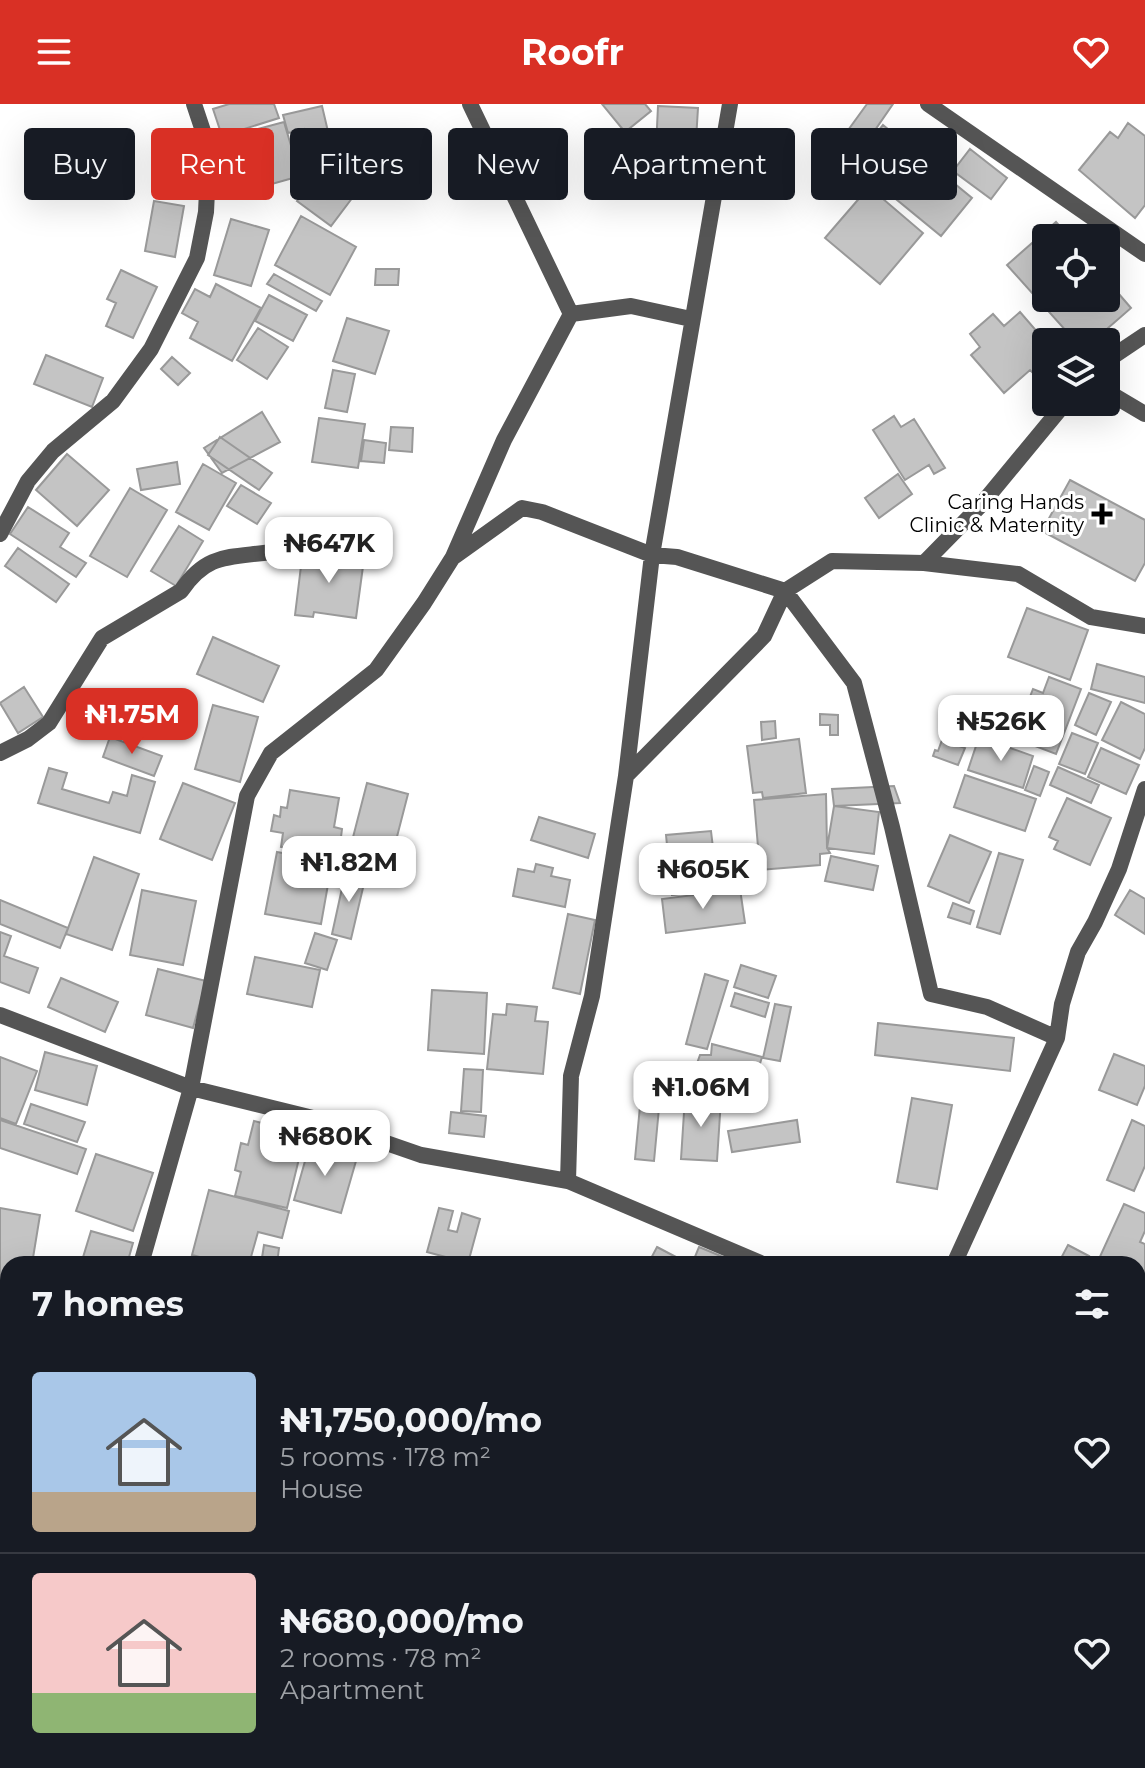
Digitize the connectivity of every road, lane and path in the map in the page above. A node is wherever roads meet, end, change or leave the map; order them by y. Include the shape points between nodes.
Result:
1 (194, 104) edge
2 (470, 104) edge
3 (730, 104) edge
4 (928, 104) edge
5 (1145, 254) edge
6 (571, 314) junction
7 (691, 319) junction
8 (1145, 335) edge
9 (1120, 352) edge
10 (1120, 399) edge
11 (1145, 414) edge
12 (1054, 416) edge
13 (0, 534) edge
14 (271, 552) dead end
15 (652, 555) junction
16 (453, 557) junction
17 (924, 563) junction
18 (785, 591) junction
19 (1145, 626) edge
20 (0, 753) edge
21 (626, 776) junction
22 (1145, 789) edge
23 (0, 1015) edge
24 (1057, 1038) junction
25 (191, 1088) junction
26 (568, 1181) junction
27 (143, 1256) edge
28 (744, 1256) edge
29 (958, 1256) edge

1 - 13 street via 209,149 197,258 151,349 113,401 53,451 28,481
2 - 6 street
3 - 7 street
4 - 5 street
6 - 7 street via 631,306
6 - 16 street via 504,440
7 - 15 street
8 - 9 street
10 - 11 street
12 - 17 street via 980,506
14 - 20 street via 211,560 181,591 102,638 49,723
15 - 16 street via 522,508
15 - 18 street via 677,557
15 - 21 street
16 - 25 street via 376,670 271,753 247,796
17 - 18 street via 832,561
17 - 19 street via 1018,574 1091,617
18 - 21 street via 764,636
18 - 24 street via 854,683 931,994 987,1007
21 - 26 street via 592,996 571,1076
22 - 24 street via 1119,869 1078,952
23 - 25 street
24 - 29 street
25 - 26 street via 317,1119 421,1155
25 - 27 street
26 - 28 street

